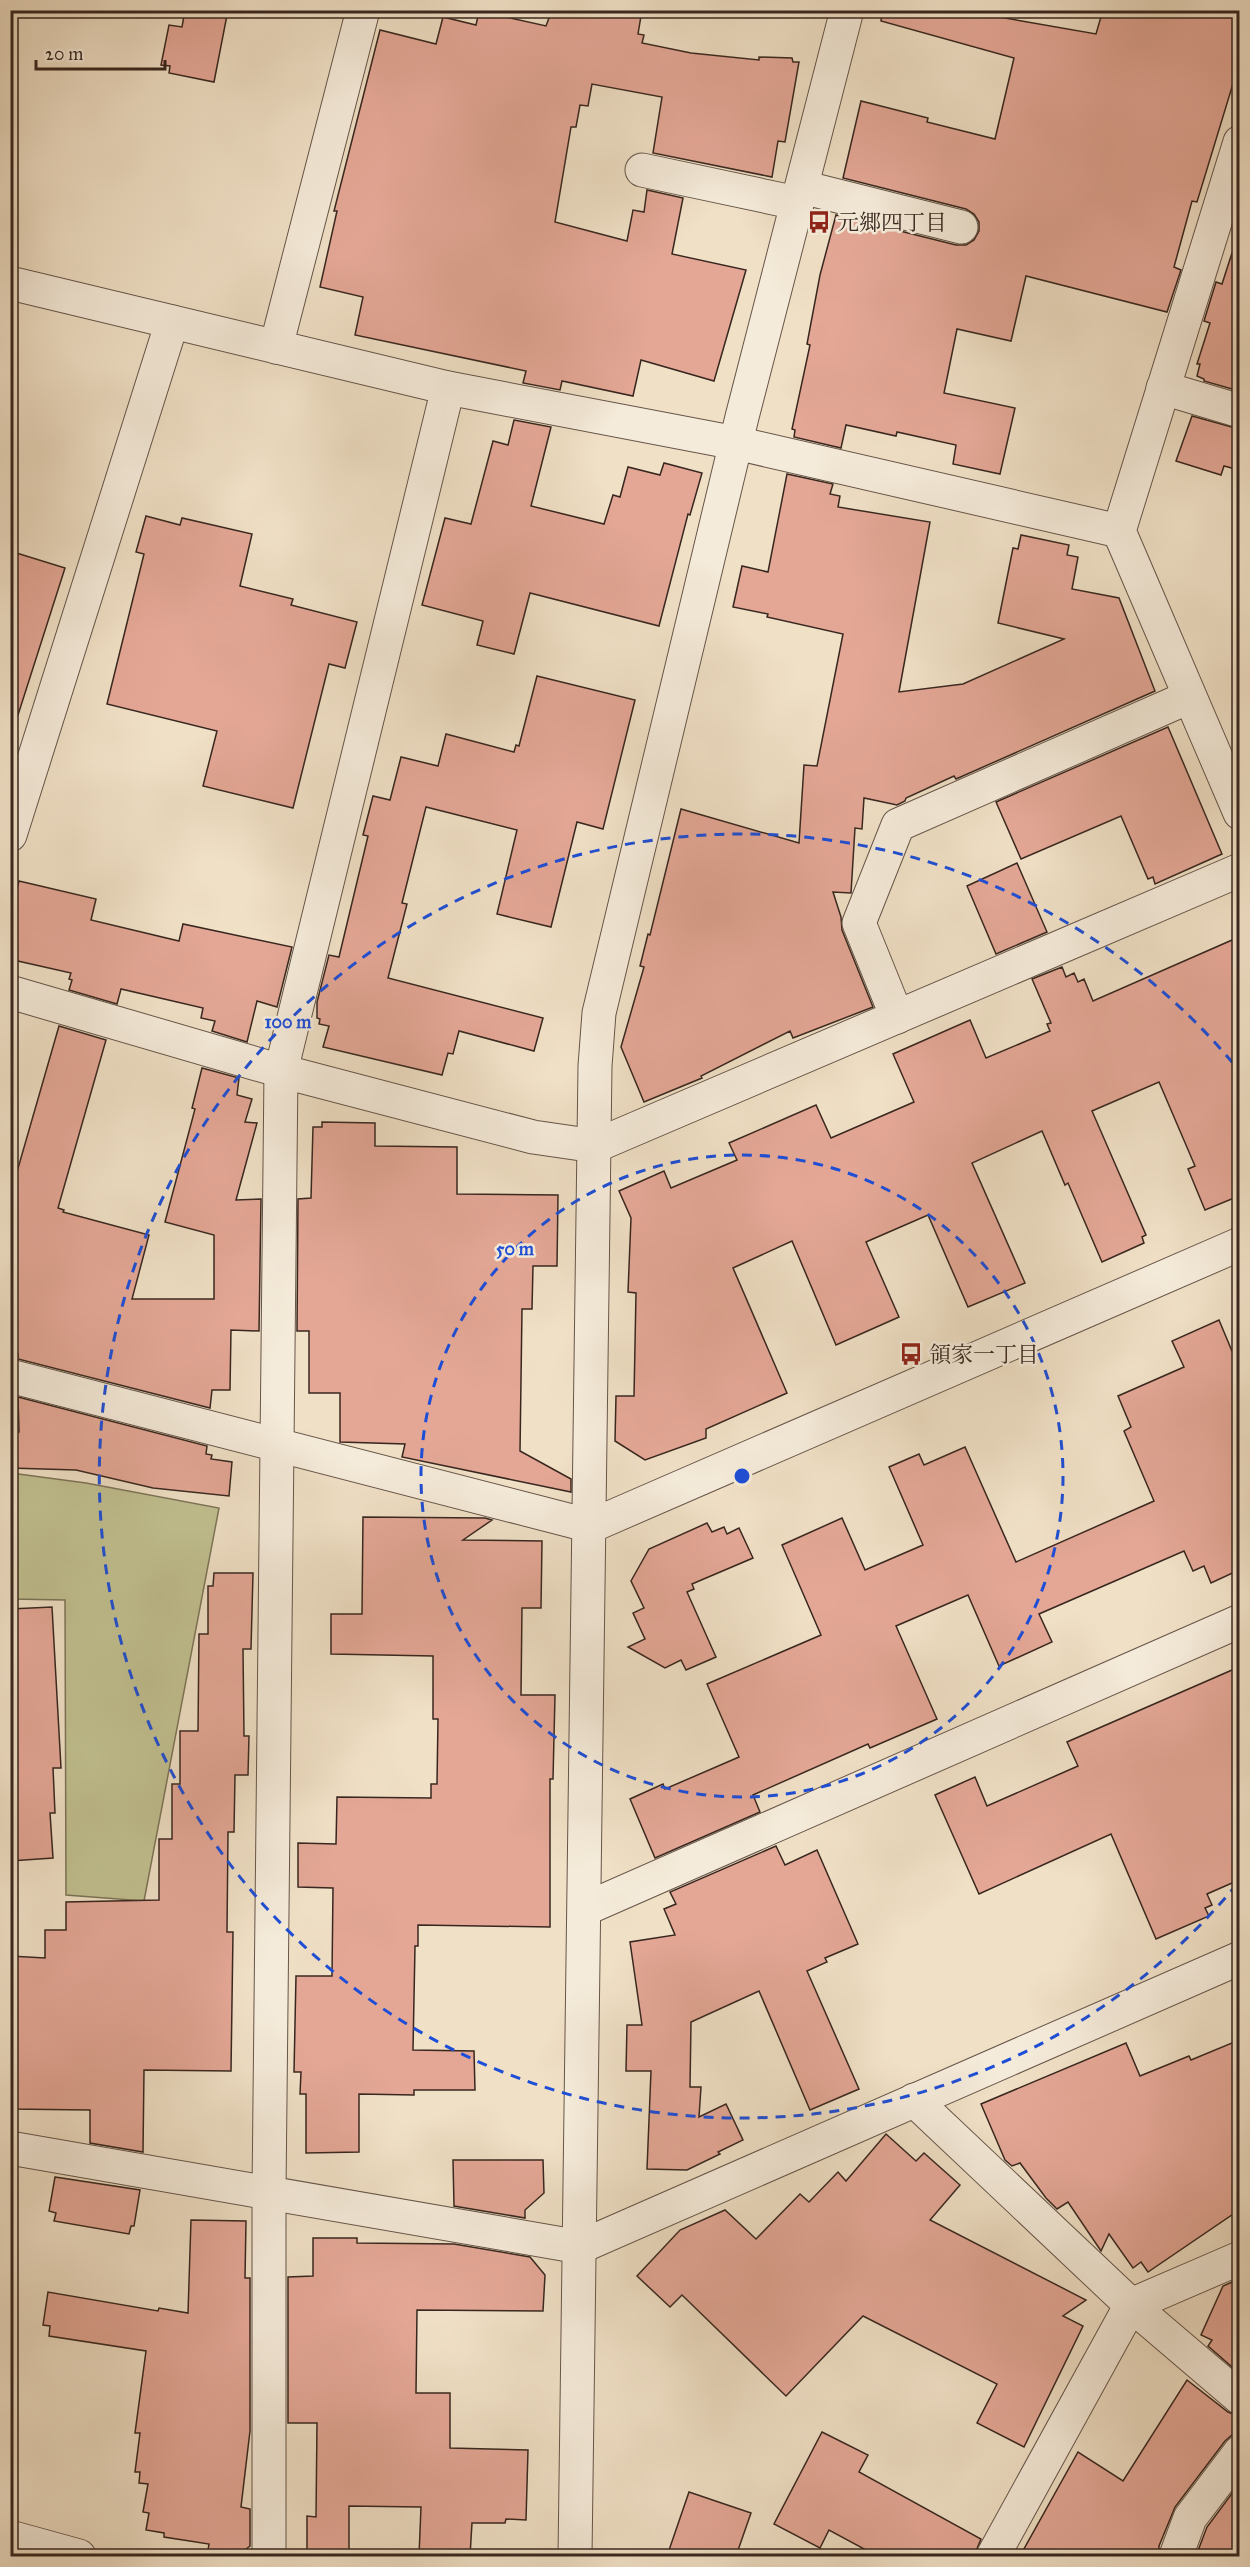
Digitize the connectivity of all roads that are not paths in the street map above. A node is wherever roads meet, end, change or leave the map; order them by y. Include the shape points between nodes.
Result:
1 (363, 10) edge
2 (847, 10) edge
3 (1239, 142) edge
4 (642, 170) dead end
5 (799, 195) junction
6 (961, 227) dead end
7 (10, 284) edge
8 (172, 322) junction
9 (276, 347) junction
10 (448, 388) junction
11 (1163, 388) junction
12 (1239, 411) edge
13 (736, 443) junction
14 (1119, 531) junction
15 (1189, 697) junction
16 (1239, 813) edge
17 (10, 835) edge
18 (1239, 870) edge
19 (10, 992) edge
20 (897, 1017) junction
21 (281, 1071) junction
22 (595, 1146) junction
23 (1239, 1244) edge
24 (10, 1376) edge
25 (278, 1444) junction
26 (591, 1526) junction
27 (1239, 1622) edge
28 (585, 1909) junction
29 (1239, 1958) edge
30 (914, 2100) junction
31 (10, 2148) edge
32 (269, 2192) junction
33 (580, 2247) junction
34 (1239, 2258) edge
35 (1131, 2305) junction
36 (1239, 2398) edge
37 (1239, 2452) edge
38 (10, 2537) edge
39 (1177, 2553) dead end
40 (79, 2556) edge
41 (269, 2556) edge
42 (575, 2556) edge
43 (993, 2556) edge

1 - 9 street
2 - 5 street
3 - 11 street
4 - 5 street
5 - 6 street
5 - 13 street
7 - 8 street
8 - 9 street
8 - 17 street
9 - 10 street
10 - 13 street
10 - 21 street
11 - 12 street
11 - 14 street
13 - 14 street
13 - 22 street via 599,1013
14 - 15 street
15 - 16 street
15 - 20 street via 898,825 859,923
18 - 20 street
19 - 21 street
20 - 22 street
21 - 22 street via 533,1137
21 - 25 street
22 - 26 street
23 - 26 street
24 - 25 street
25 - 26 street
25 - 32 street
26 - 28 street
27 - 28 street
28 - 33 street
29 - 30 street
30 - 33 street
30 - 35 street
31 - 32 street
32 - 33 street
32 - 41 street
33 - 42 street
34 - 35 street
35 - 36 street
35 - 43 street
37 - 39 street via 1190,2518
38 - 40 street

